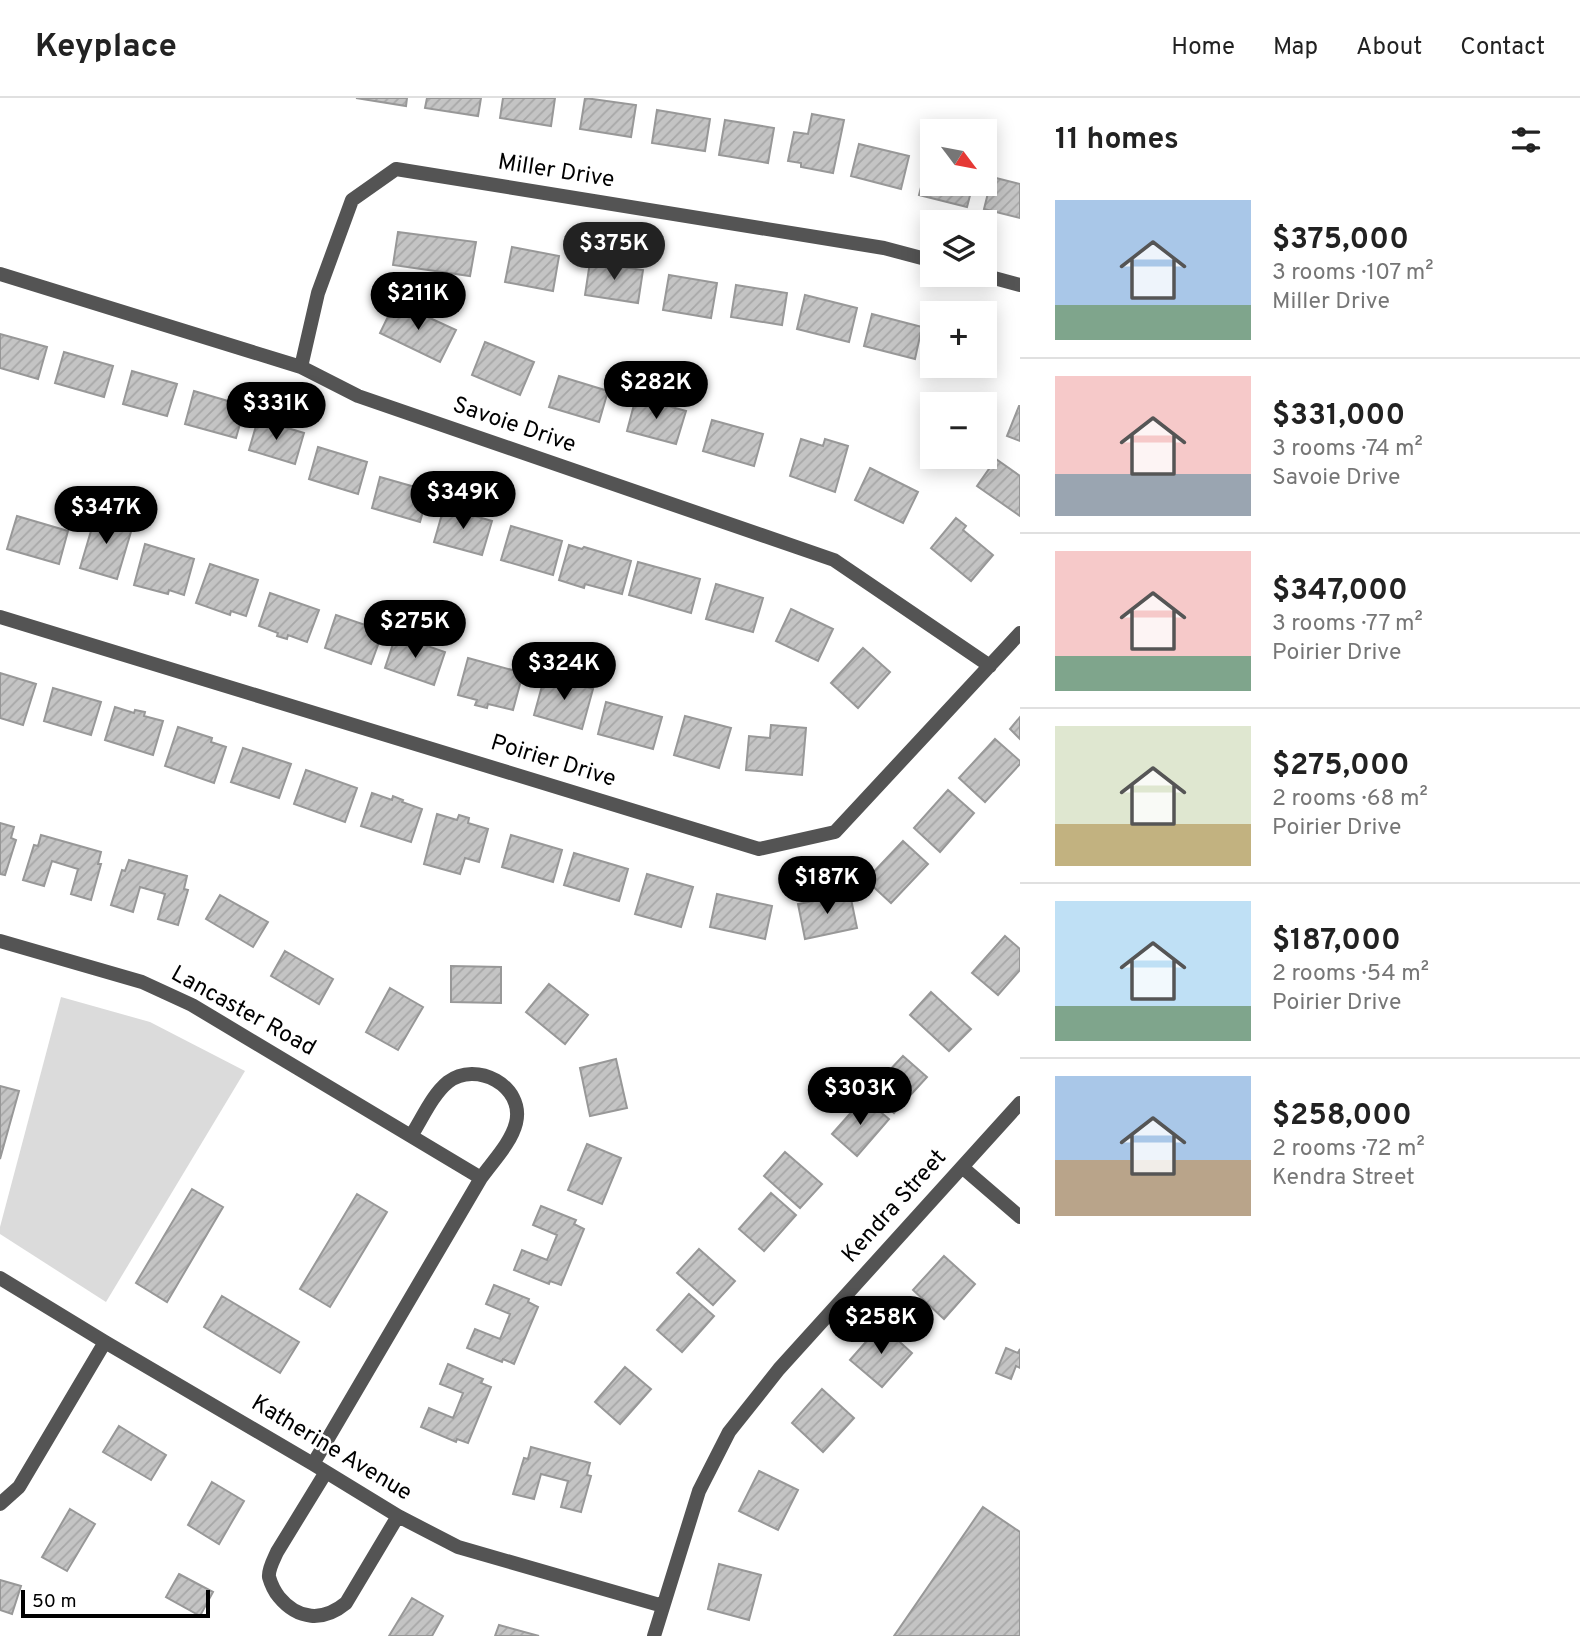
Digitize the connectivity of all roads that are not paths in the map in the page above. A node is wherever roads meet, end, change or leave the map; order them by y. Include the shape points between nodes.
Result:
1 (920, 258) edge
2 (0, 274) edge
3 (997, 279) edge
4 (1020, 285) edge
5 (301, 367) junction
6 (0, 617) edge
7 (1020, 633) edge
8 (990, 666) junction
9 (0, 941) edge
10 (1020, 1103) edge
11 (411, 1136) junction
12 (962, 1167) junction
13 (481, 1178) junction
14 (1020, 1217) edge
15 (0, 1278) edge
16 (105, 1342) junction
17 (320, 1468) junction
18 (0, 1504) edge
19 (398, 1516) junction
20 (663, 1606) junction
21 (654, 1636) edge

1 - 5 street, Miller Drive via 396,169 352,200 318,293
2 - 5 street, Savoie Drive
3 - 4 street
5 - 8 street, Savoie Drive via 358,396 834,561
6 - 8 street, Poirier Drive via 760,849 835,832
7 - 8 street, Poirier Drive
9 - 11 street, Lancaster Road via 142,982
10 - 12 street, Kendra Street
11 - 13 street, Lancaster Road
11 - 13 street via 447,1083 461,1075 498,1081 518,1108 516,1125
12 - 14 street
12 - 20 street, Kendra Street via 779,1369 729,1432 699,1491
13 - 17 street
15 - 16 street, Katherine Avenue
16 - 17 street, Katherine Avenue
16 - 18 street via 19,1487
17 - 19 street, Katherine Avenue
17 - 19 street via 269,1576 275,1592 302,1615 335,1612 346,1603
19 - 20 street, Katherine Avenue via 458,1547
20 - 21 street, Kendra Street

